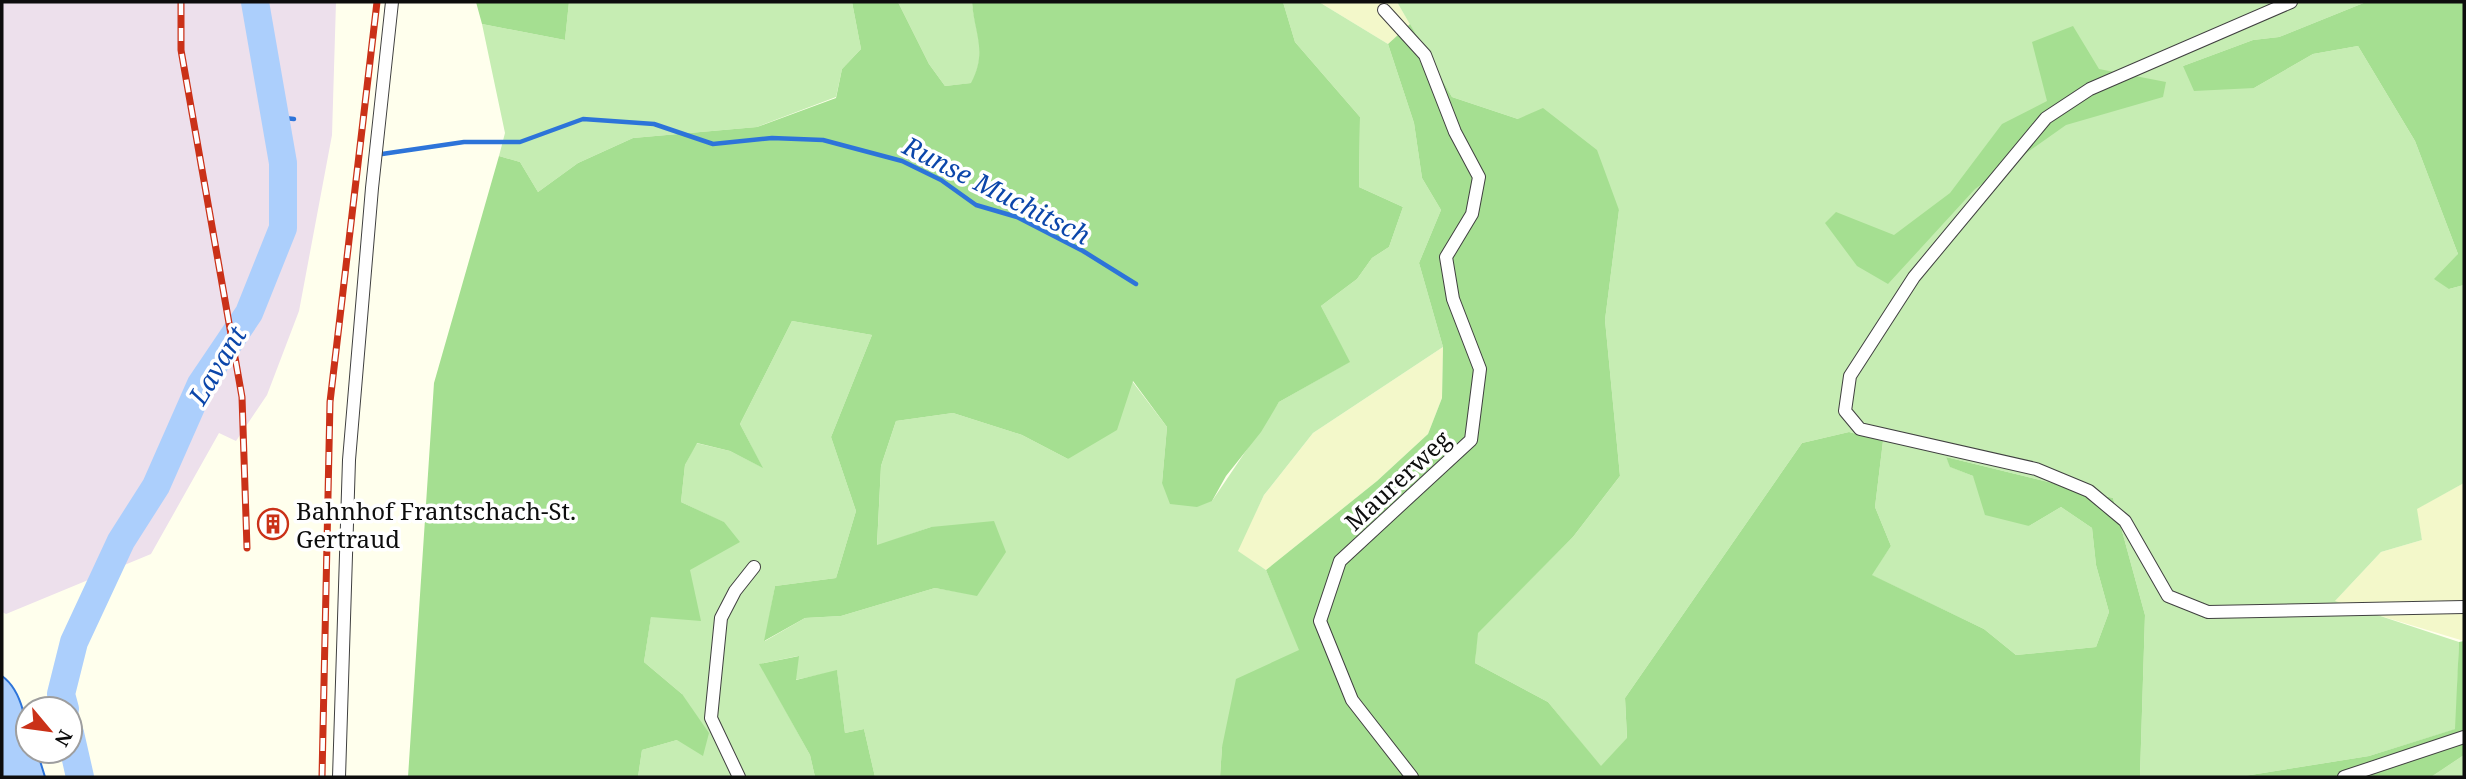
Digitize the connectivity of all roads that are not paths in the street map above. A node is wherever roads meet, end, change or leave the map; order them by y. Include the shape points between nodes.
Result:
1 (392, 2) edge
2 (2291, 2) edge
3 (1384, 10) dead end
4 (754, 566) dead end
5 (2464, 607) edge
6 (2464, 737) edge
7 (338, 777) edge
8 (740, 777) edge
9 (1412, 777) edge
10 (2344, 777) edge

1 - 7 street via 349,460
2 - 5 street via 2090,89 2046,118 1914,277 1850,376 1845,411 1860,429 2036,469 2089,491 2124,521 2168,596 2208,612
3 - 9 street, Maurerweg via 1424,55 1479,177 1472,214 1446,257 1453,299 1480,369 1471,440 1340,561 1320,621 1352,700
4 - 8 street via 721,618 711,718
6 - 10 street

